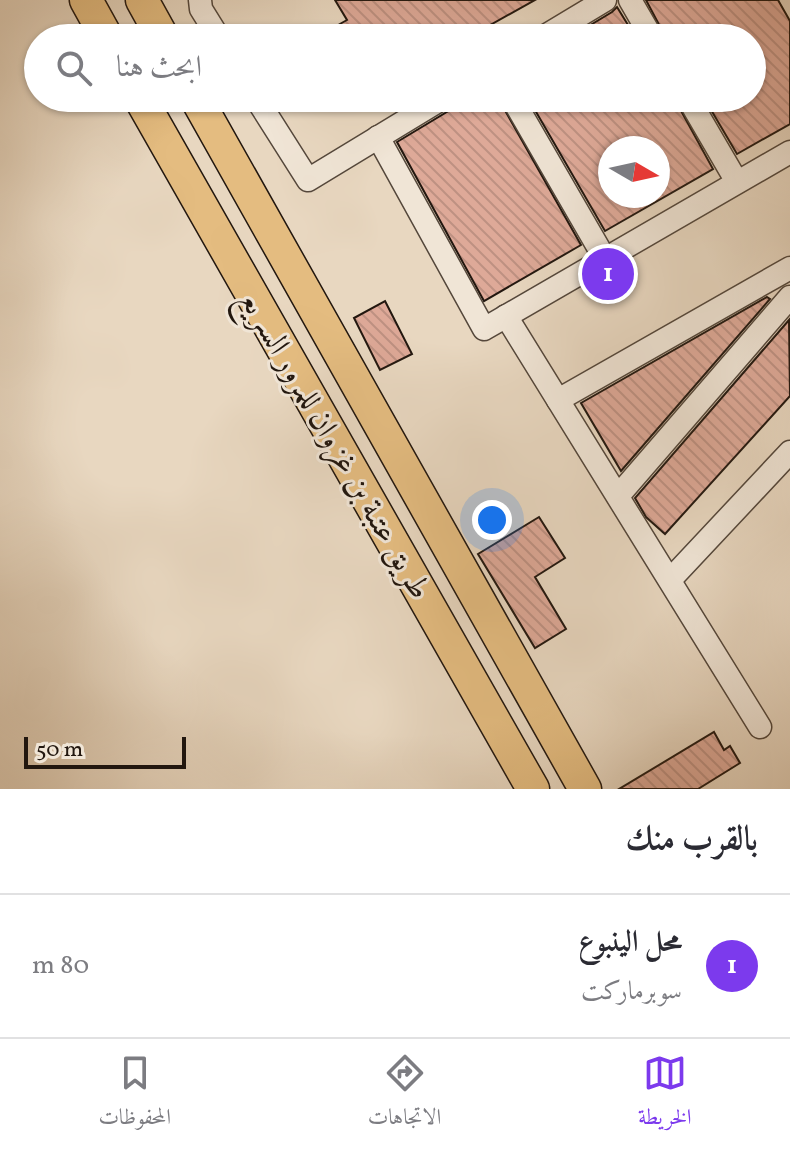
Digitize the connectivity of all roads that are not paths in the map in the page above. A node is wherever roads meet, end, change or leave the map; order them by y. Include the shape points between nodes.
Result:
1 (86, 0) edge
2 (142, 0) edge
3 (200, 0) edge
4 (605, 0) edge
5 (630, 0) edge
6 (99, 24) edge
7 (155, 24) edge
8 (210, 24) edge
9 (565, 24) edge
10 (644, 24) edge
11 (148, 112) edge
12 (204, 112) edge
13 (265, 112) edge
14 (420, 112) edge
15 (520, 112) edge
16 (696, 112) edge
17 (378, 137) junction
18 (790, 152) edge
19 (737, 182) junction
20 (605, 259) junction
21 (790, 268) edge
22 (790, 297) edge
23 (506, 316) junction
24 (558, 400) junction
25 (790, 452) edge
26 (618, 496) junction
27 (670, 580) junction
28 (760, 727) dead end
29 (533, 789) edge
30 (585, 789) edge

1 - 6 highway
2 - 7 highway
3 - 8 street
4 - 9 street
5 - 10 street
11 - 29 highway, طريق عتبة بن غزوان للمرور السريع
12 - 30 highway, طريق عتبة بن غزوان للمرور السريع
13 - 17 street via 308,180
14 - 17 street
15 - 20 street
16 - 19 street
17 - 23 street via 484,329
18 - 19 street
19 - 20 street
20 - 23 street
21 - 24 street
22 - 26 street
23 - 24 street
24 - 26 street
25 - 27 street
26 - 27 street
27 - 28 street

